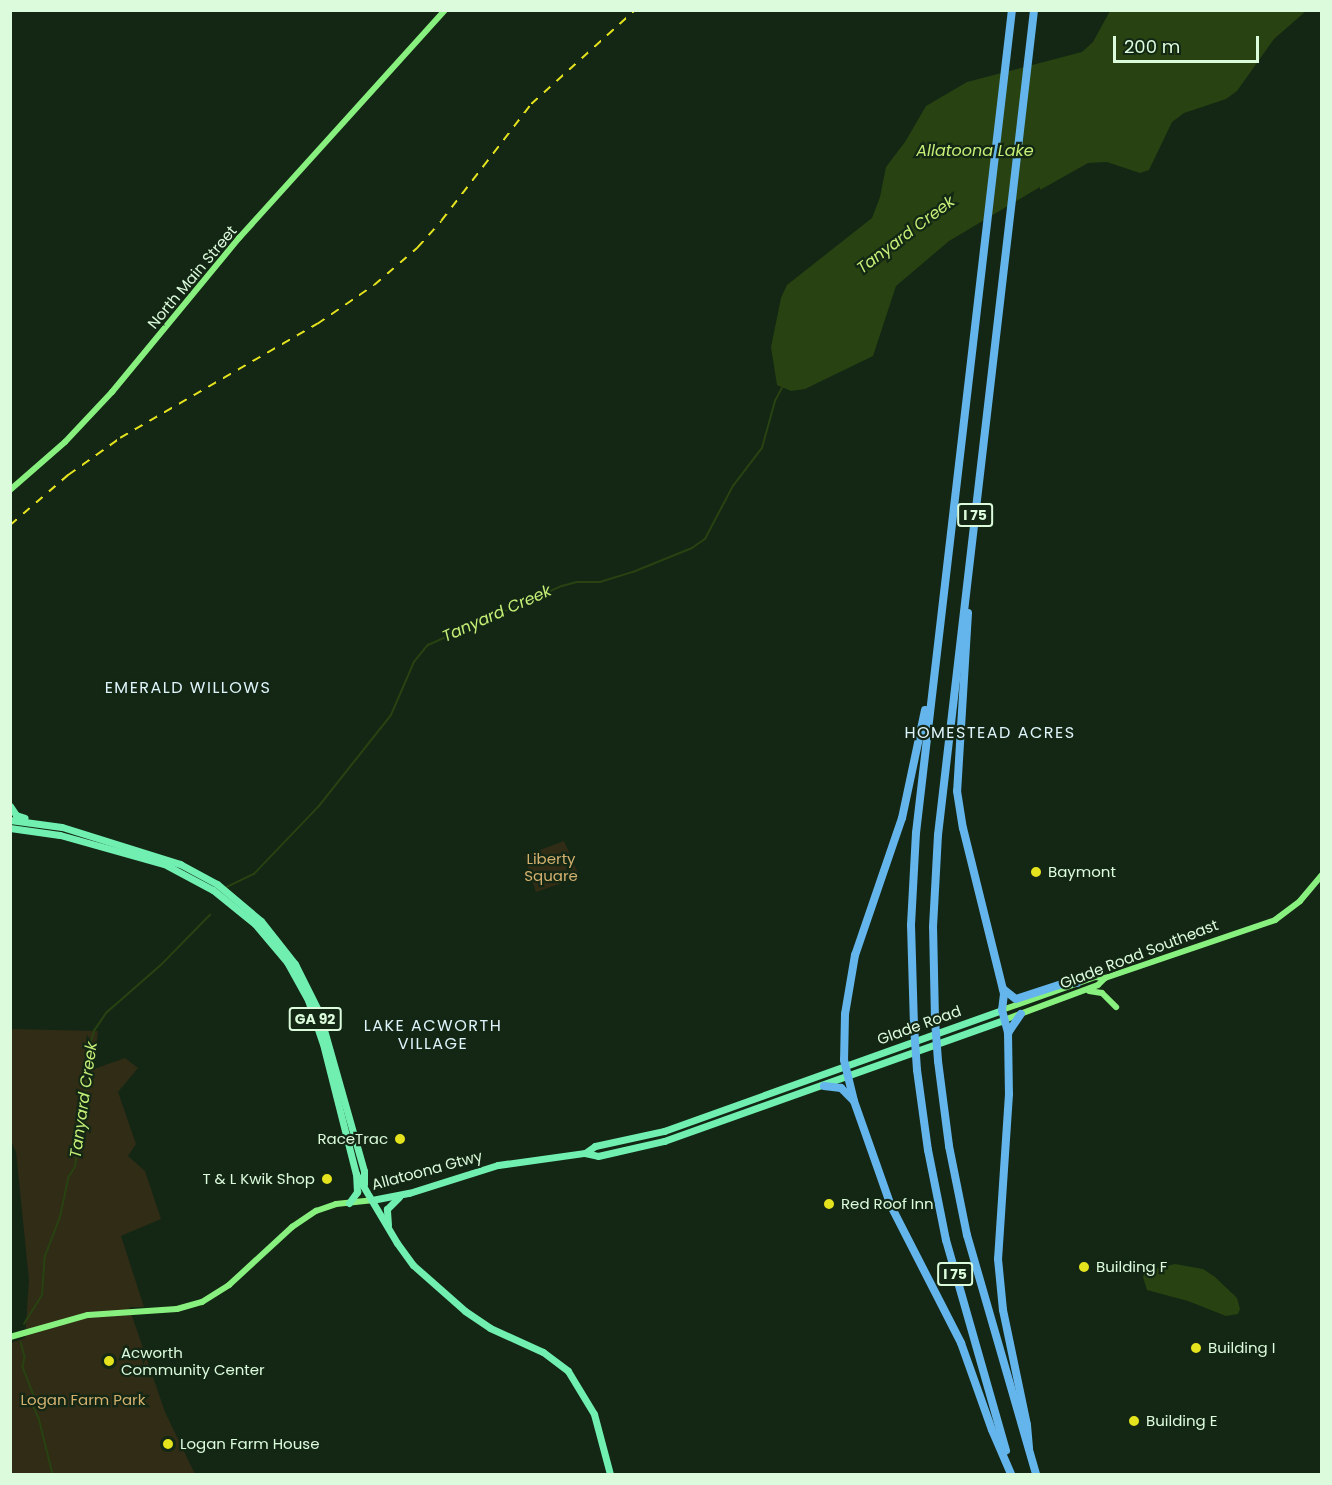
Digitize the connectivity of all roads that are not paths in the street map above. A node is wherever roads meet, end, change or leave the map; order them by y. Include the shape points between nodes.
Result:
1 (445, 10) edge
2 (1012, 10) edge
3 (1034, 10) edge
4 (10, 490) edge
5 (968, 574) junction
6 (933, 681) junction
7 (10, 806) edge
8 (10, 820) edge
9 (36, 822) junction
10 (10, 828) edge
11 (1322, 875) edge
12 (199, 877) junction
13 (247, 911) junction
14 (1105, 978) junction
15 (1077, 983) junction
16 (1003, 988) junction
17 (1116, 1007) dead end
18 (1002, 1010) junction
19 (1031, 1010) junction
20 (1021, 1014) junction
21 (1004, 1020) junction
22 (986, 1027) joint
23 (1008, 1033) junction
24 (846, 1066) junction
25 (850, 1077) junction
26 (824, 1086) junction
27 (854, 1101) junction
28 (585, 1153) junction
29 (356, 1174) junction
30 (364, 1184) junction
31 (405, 1194) junction
32 (372, 1200) junction
33 (349, 1203) junction
34 (390, 1231) junction
35 (10, 1337) edge
36 (1029, 1448) junction
37 (610, 1474) edge
38 (1012, 1474) edge
39 (1036, 1474) edge

1 - 4 street, North Main Street via 239,238 112,392 65,442
2 - 6 highway, I 75
3 - 5 highway, I 75
5 - 16 highway via 957,791
5 - 36 highway, I 75, bridge via 936,865 935,1020 949,1146 967,1235
6 - 24 highway via 902,818 853,964 846,1014
6 - 38 highway, I 75, bridge via 913,874 917,1070 946,1240
7 - 9 main road via 16,815
8 - 9 main road
9 - 12 main road via 159,856
10 - 12 main road, GA 92 via 124,852
11 - 14 street, Glade Road Southeast via 1300,902 1275,920
12 - 13 main road, GA 92
13 - 29 main road, GA 92 via 279,951 308,1000
13 - 30 main road, GA 92 via 274,935 313,995 329,1040
14 - 15 street
14 - 19 street, Glade Road Southeast via 1098,985
15 - 16 highway via 1065,983 1016,999
15 - 18 street
16 - 18 highway
17 - 19 street via 1094,990
18 - 21 highway
18 - 24 main road, Glade Road
19 - 20 street, Glade Road Southeast
20 - 21 street, Glade Road Southeast
20 - 23 highway
21 - 22 main road, Glade Road Southeast
21 - 23 highway
22 - 25 main road, Glade Road
23 - 36 highway via 1009,1103 998,1259 1003,1310
24 - 25 highway
24 - 28 main road via 649,1136 595,1146
25 - 26 main road, Glade Road
25 - 27 highway
26 - 27 highway via 841,1088
26 - 28 main road, Glade Road via 628,1151 598,1156
27 - 38 highway via 891,1206 957,1333
28 - 31 main road, Allatoona Gtwy via 498,1165
29 - 30 main road, GA 92
29 - 33 main road via 357,1192
30 - 32 main road, GA 92
31 - 32 main road, Allatoona Gtwy
31 - 34 main road via 387,1209
32 - 33 street, Allatoona Gtwy
32 - 34 main road, GA 92
33 - 35 street, Allatoona Gtwy via 324,1208 303,1219 229,1285 202,1302 177,1309 88,1315
34 - 37 main road, GA 92 via 413,1265 465,1311 490,1328 543,1352 568,1371 594,1414
36 - 39 highway, I 75

